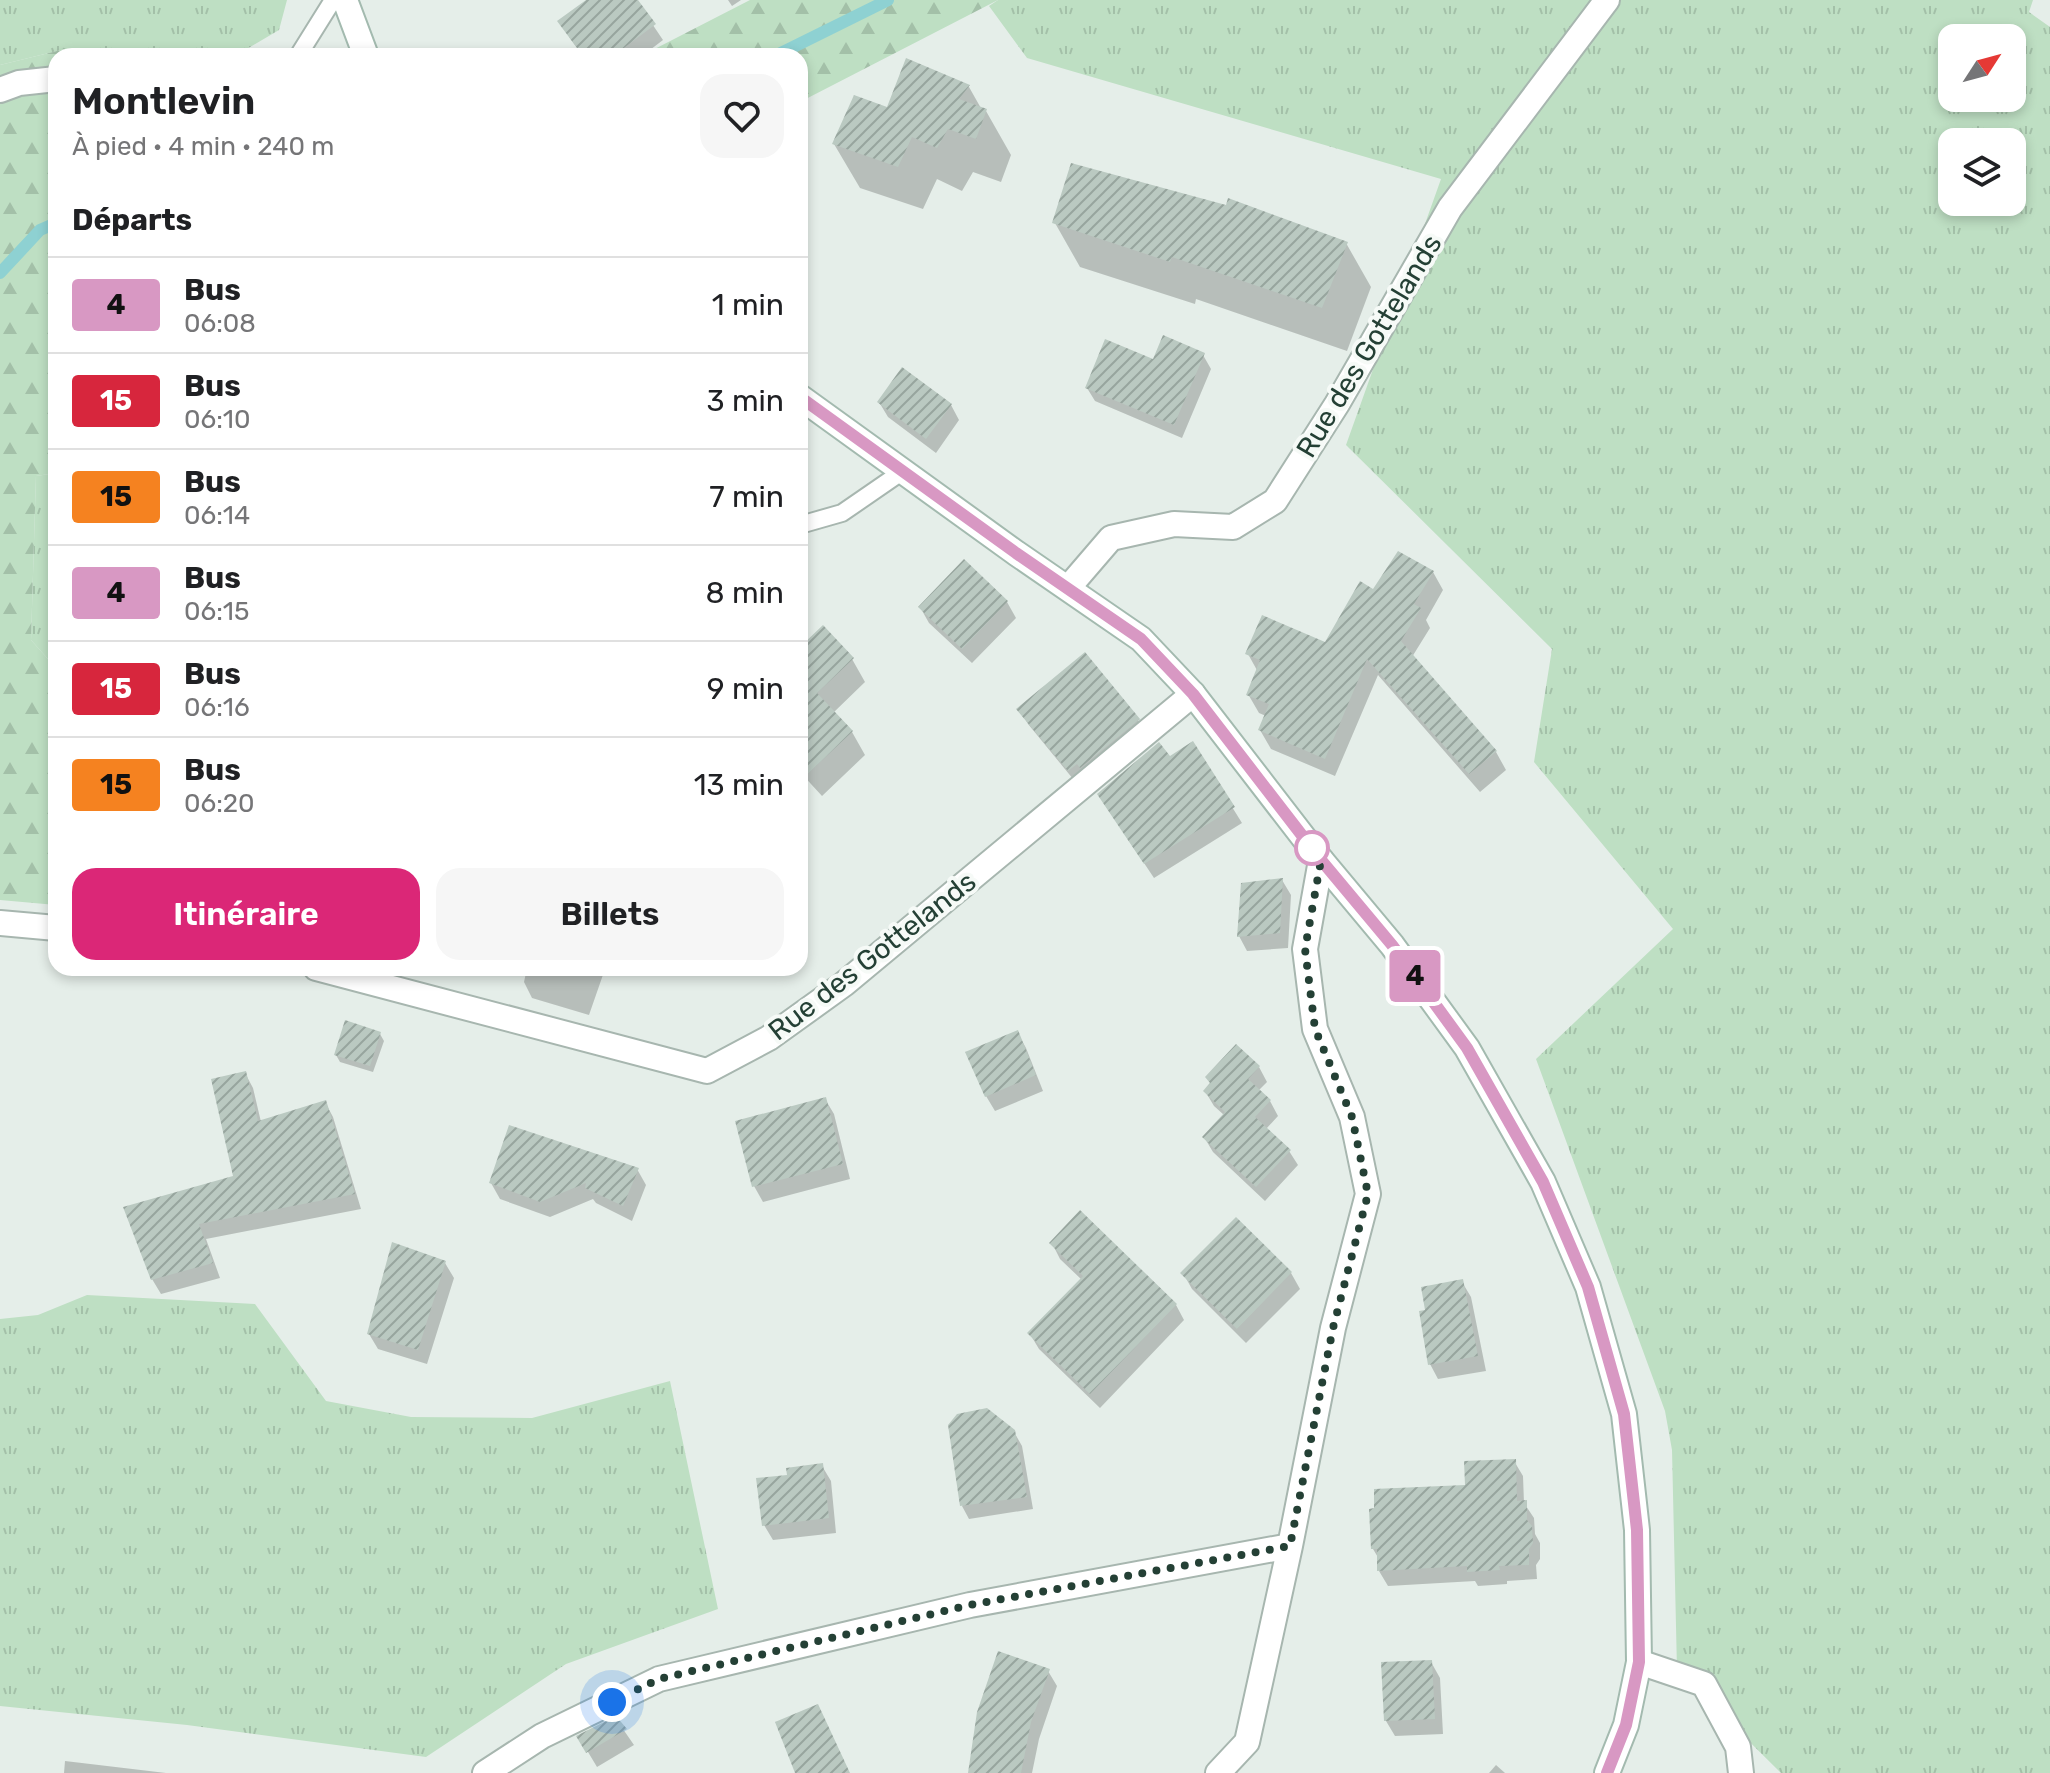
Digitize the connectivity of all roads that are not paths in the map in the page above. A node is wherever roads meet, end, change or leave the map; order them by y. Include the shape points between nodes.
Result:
1 (333, 0) edge
2 (345, 0) edge
3 (1607, 0) edge
4 (303, 48) edge
5 (363, 48) edge
6 (48, 80) edge
7 (0, 90) edge
8 (808, 403) edge
9 (903, 471) junction
10 (808, 523) edge
11 (1068, 588) junction
12 (1193, 694) junction
13 (1321, 860) junction
14 (0, 923) edge
15 (48, 927) edge
16 (346, 976) edge
17 (1290, 1546) junction
18 (1639, 1662) junction
19 (485, 1773) edge
20 (1218, 1773) edge
21 (1607, 1773) edge
22 (1741, 1773) edge

1 - 4 lane
2 - 5 street
3 - 11 street, Rue des Gottelands via 1450,208 1275,501 1233,527 1174,524 1111,538
6 - 7 street
8 - 9 street
9 - 10 lane via 842,513
9 - 11 street
11 - 12 street via 1141,639
12 - 13 street
12 - 16 street, Rue des Gottelands via 844,984 769,1038 707,1071
13 - 17 street via 1305,949 1315,1029 1352,1117 1368,1194 1333,1328
13 - 18 street via 1467,1048 1543,1182 1588,1287 1624,1414 1637,1530
14 - 15 street
17 - 19 street via 970,1605 659,1679 542,1736
17 - 20 street via 1247,1742
18 - 21 street via 1626,1725
18 - 22 street via 1704,1684 1738,1747

